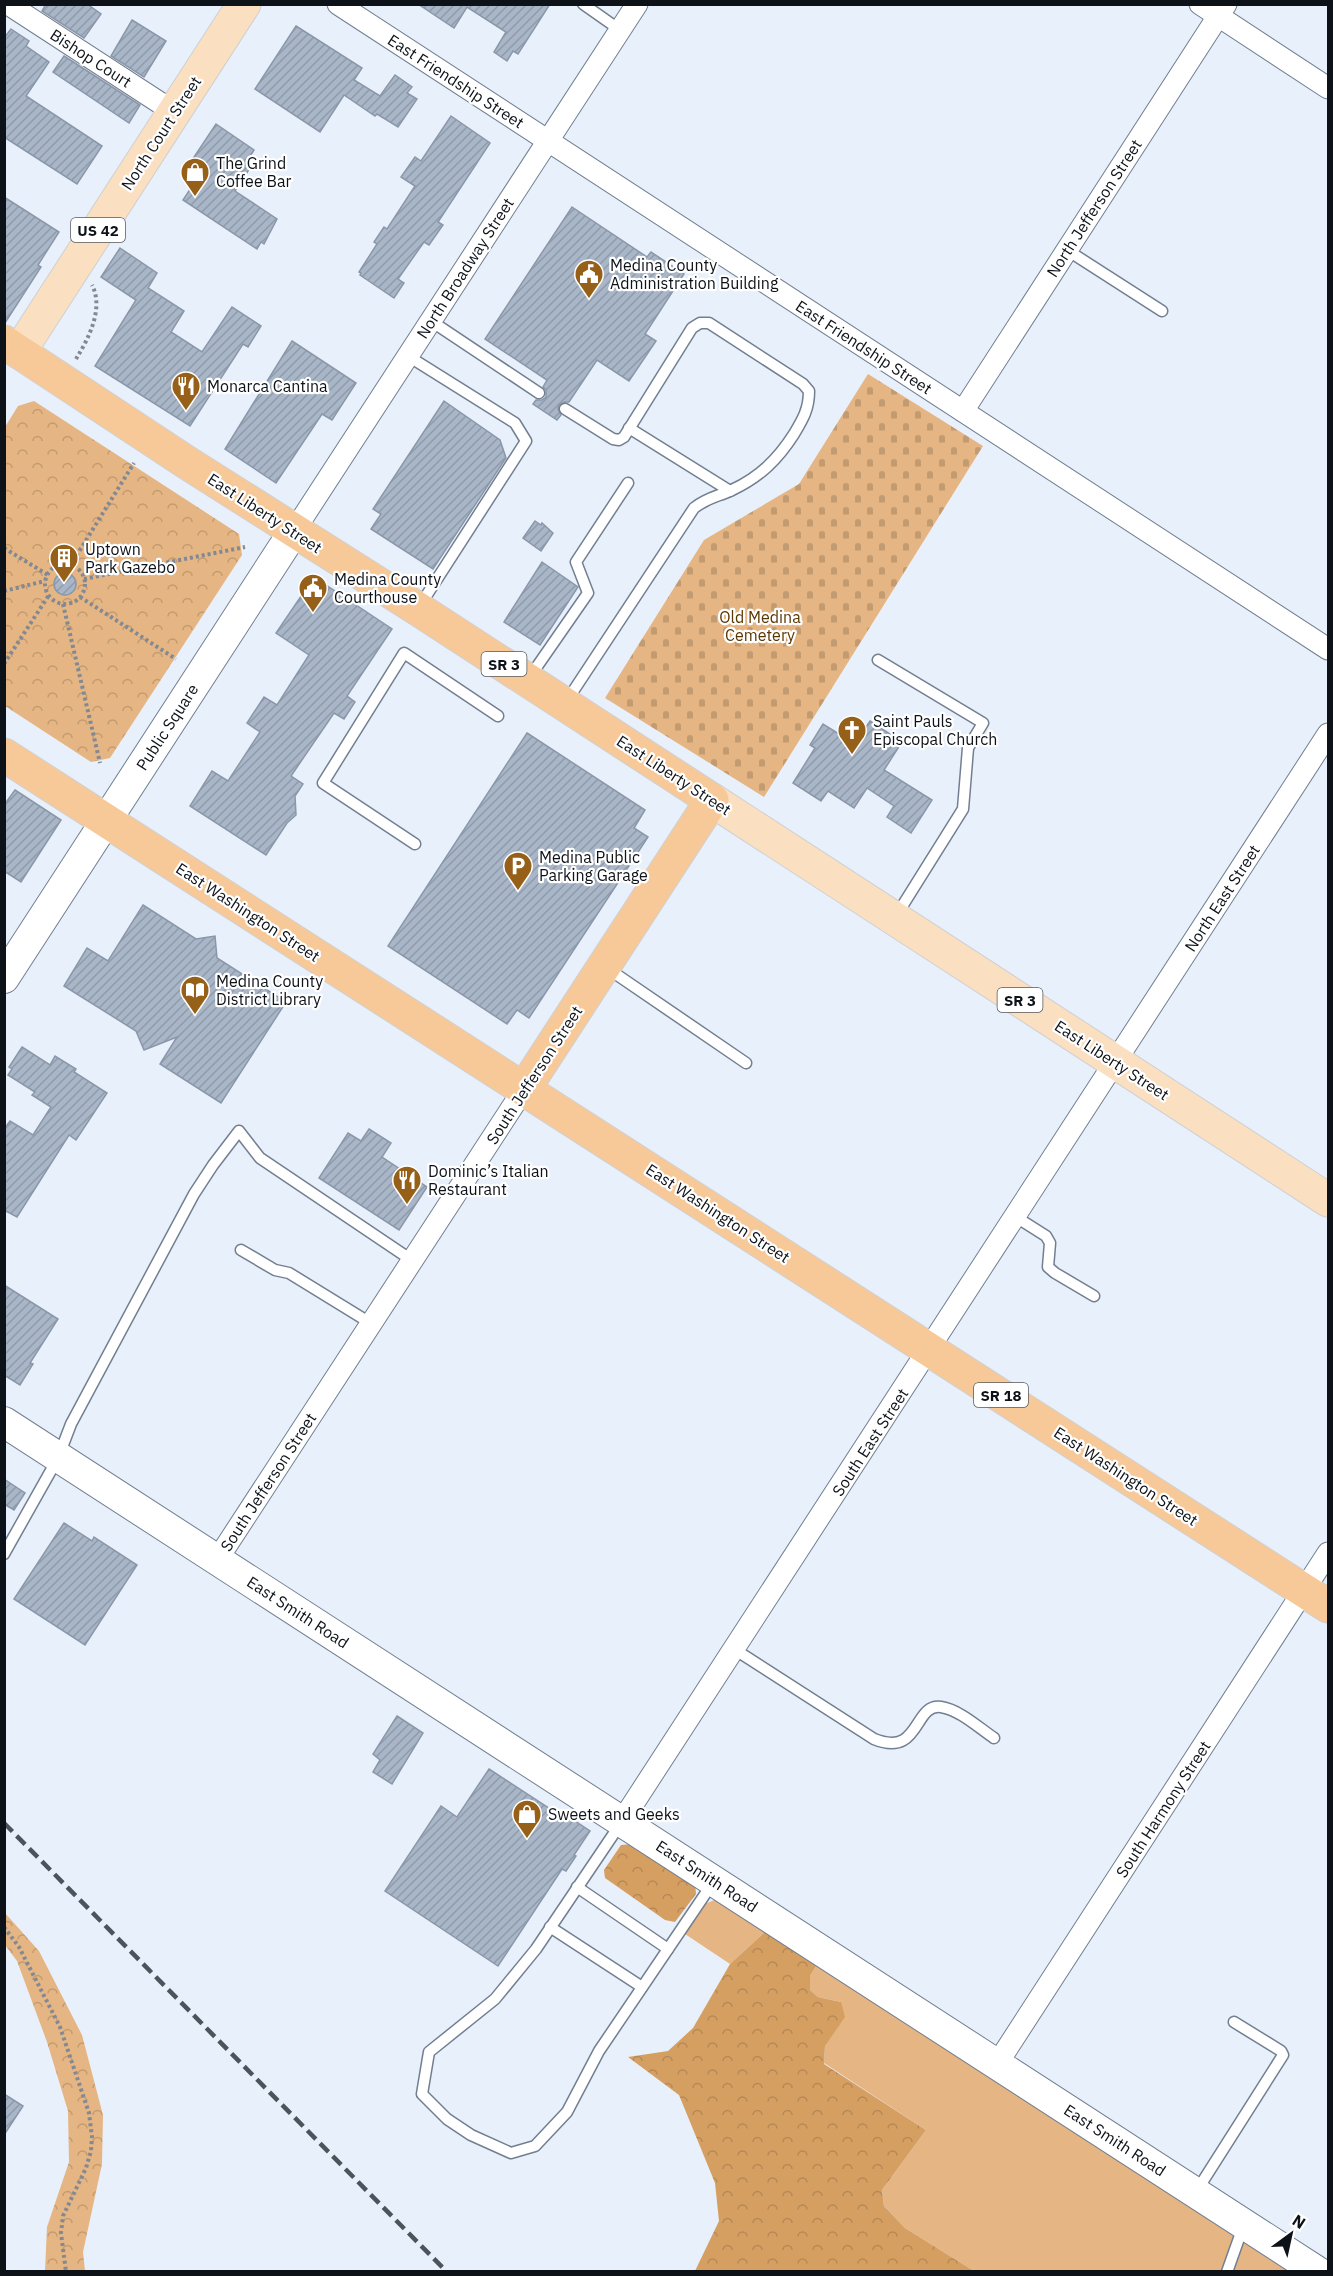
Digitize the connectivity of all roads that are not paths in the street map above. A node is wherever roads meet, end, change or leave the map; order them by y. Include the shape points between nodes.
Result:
1 (8, 4) edge
2 (244, 4) edge
3 (338, 4) edge
4 (583, 4) edge
5 (637, 4) edge
6 (1215, 8) edge
7 (620, 30) junction
8 (1329, 88) edge
9 (174, 112) junction
10 (548, 141) junction
11 (1067, 250) junction
12 (1162, 311) dead end
13 (431, 321) junction
14 (9, 356) edge
15 (408, 356) junction
16 (539, 393) dead end
17 (565, 409) dead end
18 (963, 411) junction
19 (629, 428) junction
20 (628, 483) dead end
21 (730, 491) junction
22 (294, 531) junction
23 (418, 609) junction
24 (1329, 649) edge
25 (878, 660) dead end
26 (528, 680) junction
27 (565, 704) junction
28 (498, 716) dead end
29 (1329, 734) edge
30 (4, 755) edge
31 (712, 800) junction
32 (107, 821) junction
33 (416, 844) dead end
34 (895, 918) junction
35 (604, 966) junction
36 (4, 978) edge
37 (1116, 1062) junction
38 (746, 1063) dead end
39 (524, 1089) junction
40 (1329, 1200) edge
41 (1016, 1217) junction
42 (241, 1250) dead end
43 (412, 1261) junction
44 (1094, 1296) dead end
45 (372, 1324) junction
46 (930, 1350) junction
47 (4, 1422) edge
48 (58, 1458) junction
49 (1329, 1553) edge
50 (4, 1554) edge
51 (217, 1560) junction
52 (1317, 1598) edge
53 (734, 1649) junction
54 (994, 1738) dead end
55 (622, 1821) junction
56 (714, 1881) junction
57 (577, 1887) junction
58 (550, 1927) junction
59 (668, 1949) junction
60 (642, 1987) junction
61 (1234, 2022) dead end
62 (997, 2064) junction
63 (1195, 2192) junction
64 (1244, 2224) junction
65 (1227, 2271) edge
66 (1318, 2271) edge

1 - 9 street, Bishop Court
2 - 9 main road, North Court Street / US 42
3 - 10 street, East Friendship Street
4 - 7 lane
5 - 7 street, North Broadway Street
6 - 8 street
6 - 11 street, North Jefferson Street
7 - 10 street, North Broadway Street
9 - 14 main road, North Court Street / US 42
10 - 13 street, North Broadway Street
10 - 18 street, East Friendship Street
11 - 12 lane
11 - 18 street, North Jefferson Street
13 - 15 street, North Broadway Street
13 - 16 lane
14 - 22 highway, East Liberty Street / SR 3
15 - 22 street, North Broadway Street
15 - 23 lane via 515,423 526,441
17 - 19 lane via 614,439 624,437
18 - 24 street, East Friendship Street
19 - 21 lane
19 - 21 lane via 692,328 709,323 809,391 807,413 782,453 770,466
20 - 26 lane via 576,562 588,593
21 - 27 lane via 708,498 694,508
22 - 23 highway, East Liberty Street / SR 3
22 - 32 street, Public Square
23 - 26 highway, East Liberty Street / SR 3
25 - 34 lane via 983,723 968,748 963,809
26 - 27 highway, East Liberty Street / SR 3
27 - 31 highway, East Liberty Street / SR 3
28 - 33 lane via 404,653 323,783
29 - 37 street, North East Street
30 - 32 highway
31 - 34 main road, East Liberty Street / SR 3
31 - 35 highway, South Jefferson Street
32 - 36 street, Public Square
32 - 39 highway, East Washington Street
34 - 37 main road, East Liberty Street / SR 3
35 - 38 lane
35 - 39 highway, South Jefferson Street
37 - 40 main road, East Liberty Street / SR 3
37 - 41 street, South East Street
39 - 43 street, South Jefferson Street
39 - 46 highway, East Washington Street / SR 18
41 - 44 lane via 1046,1236 1050,1243 1048,1267
41 - 46 street, South East Street
42 - 45 lane via 275,1270 289,1273
43 - 45 street, South Jefferson Street
43 - 48 lane via 260,1158 239,1131 194,1194 71,1424
45 - 51 street, South Jefferson Street
46 - 52 highway, East Washington Street / SR 18
46 - 53 street, South East Street
47 - 48 street, East Smith Road
48 - 50 lane
48 - 51 street, East Smith Road
49 - 52 street, South Harmony Street
51 - 55 street, East Smith Road
52 - 62 street, South Harmony Street
53 - 54 lane via 887,1745 902,1742 932,1708 938,1707 955,1712
53 - 55 street, South East Street
55 - 56 street, East Smith Road
55 - 57 lane
56 - 59 lane
56 - 62 street, East Smith Road
57 - 58 lane
57 - 59 lane
58 - 60 lane
58 - 60 lane via 495,1999 429,2052 422,2094 447,2119 471,2135 511,2153 535,2146 567,2112 599,2050
59 - 60 lane
61 - 63 lane via 1283,2055
62 - 63 street, East Smith Road
63 - 64 street, East Smith Road
64 - 65 lane
64 - 66 street, East Smith Road

